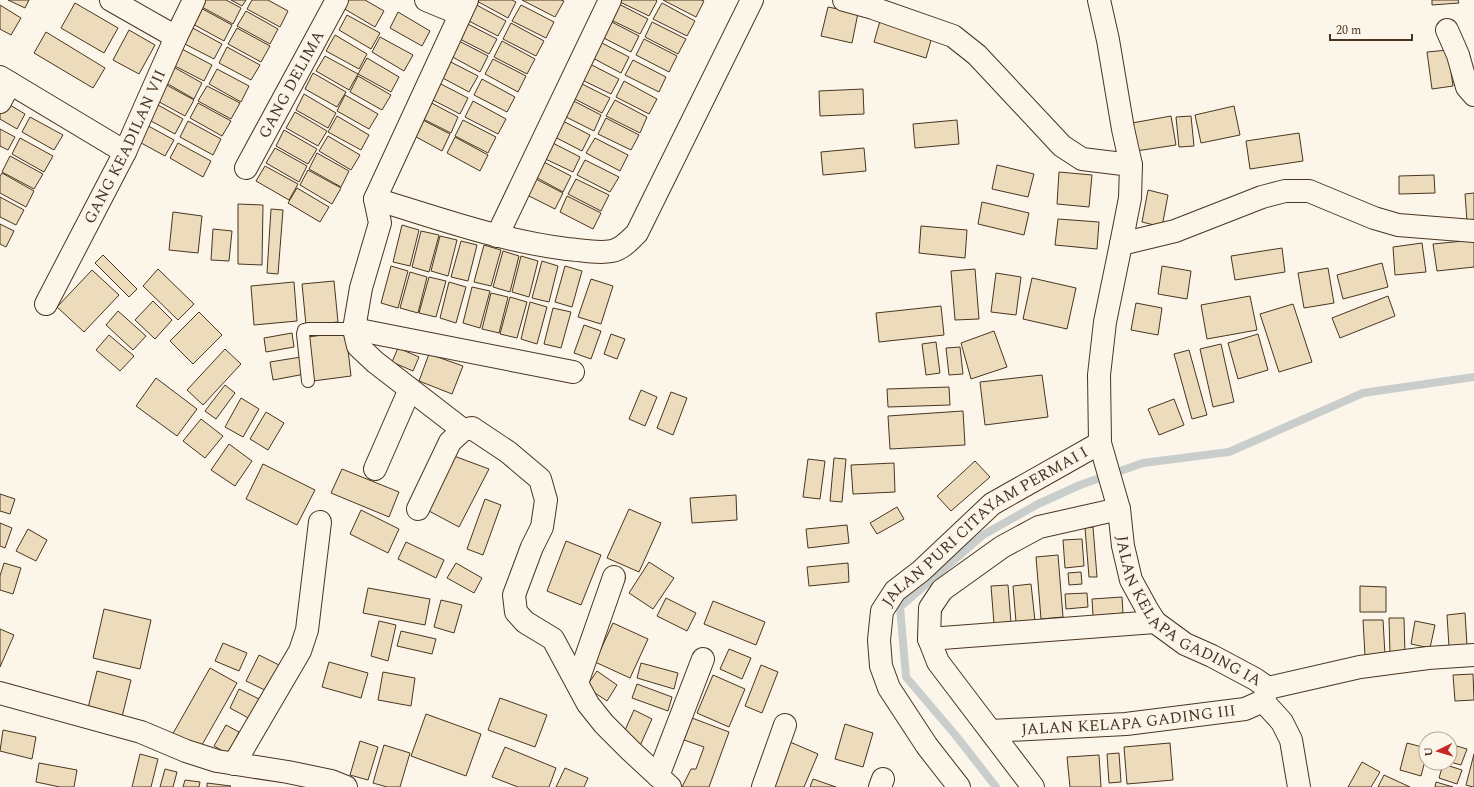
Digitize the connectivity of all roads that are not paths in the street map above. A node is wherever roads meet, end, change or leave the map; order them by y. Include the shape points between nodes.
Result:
1 (111, 0) edge
2 (194, 0) edge
3 (337, 0) edge
4 (426, 0) edge
5 (610, 0) edge
6 (752, 0) edge
7 (844, 0) edge
8 (1099, 0) edge
9 (464, 7) edge
10 (1447, 30) dead end
11 (176, 37) junction
12 (5, 80) edge
13 (1474, 95) edge
14 (0, 102) edge
15 (125, 152) junction
16 (1131, 165) junction
17 (246, 168) dead end
18 (375, 199) junction
19 (1474, 231) edge
20 (497, 236) junction
21 (1121, 244) junction
22 (49, 298) dead end
23 (354, 329) junction
24 (573, 372) dead end
25 (308, 381) dead end
26 (410, 389) junction
27 (463, 430) junction
28 (1101, 449) junction
29 (375, 469) dead end
30 (1116, 499) junction
31 (418, 508) dead end
32 (320, 522) dead end
33 (614, 578) dead end
34 (1155, 622) junction
35 (929, 639) junction
36 (1474, 655) edge
37 (703, 659) dead end
38 (577, 683) junction
39 (0, 693) edge
40 (1265, 694) junction
41 (785, 725) dead end
42 (991, 731) junction
43 (234, 764) junction
44 (664, 782) edge
45 (346, 787) edge
46 (763, 787) edge
47 (959, 787) edge
48 (1033, 787) edge
49 (1299, 787) edge

1 - 11 street
2 - 11 street, GANG KEADILAN VII
3 - 17 street, GANG DELIMA
4 - 9 street
5 - 20 street
6 - 20 street via 644,220 628,243 614,251 597,252
7 - 16 street via 953,36 977,55 1062,146 1082,159
8 - 16 street, JALAN KELAPA GADING IA
9 - 18 street
10 - 13 street via 1458,55 1467,87
11 - 15 street, GANG KEADILAN VII
12 - 14 street
12 - 15 street
15 - 22 street, GANG KEADILAN VII
16 - 21 street, JALAN KELAPA GADING IA via 1130,198
18 - 20 street
18 - 23 street via 380,223 361,288
19 - 21 street via 1398,225 1374,218 1309,191 1285,191 1262,197 1175,231
21 - 28 street, JALAN KELAPA GADING IA via 1105,322 1099,375
23 - 24 street
23 - 25 lane via 304,330 302,334
23 - 26 street via 358,346
26 - 27 street
26 - 29 street
27 - 31 street via 450,442
27 - 38 street via 472,428 508,452 540,479 546,500 542,527 514,595 516,612 525,622 553,639
28 - 30 street, JALAN KELAPA GADING IA
28 - 47 street, JALAN PURI CITAYAM PERMAI I via 992,504 921,571 895,591 882,612 879,640 881,666 889,688 926,746
30 - 34 street, JALAN KELAPA GADING IA via 1131,580
30 - 35 street via 1039,527 1002,547 942,590 930,608
32 - 43 street via 307,630 300,651
33 - 38 street
34 - 35 street
34 - 40 street, JALAN KELAPA GADING IA via 1184,644 1254,679
35 - 42 street via 938,662
36 - 40 street, JALAN KELAPA GADING III via 1360,667
37 - 44 street
38 - 44 street via 588,704 604,724 630,752
39 - 43 street via 141,732 186,751
40 - 42 street, JALAN KELAPA GADING III via 1245,709 1126,724
40 - 49 street, JALAN KELAPA GADING IA via 1291,740
41 - 46 street
42 - 48 street
43 - 45 street via 288,772 331,781

